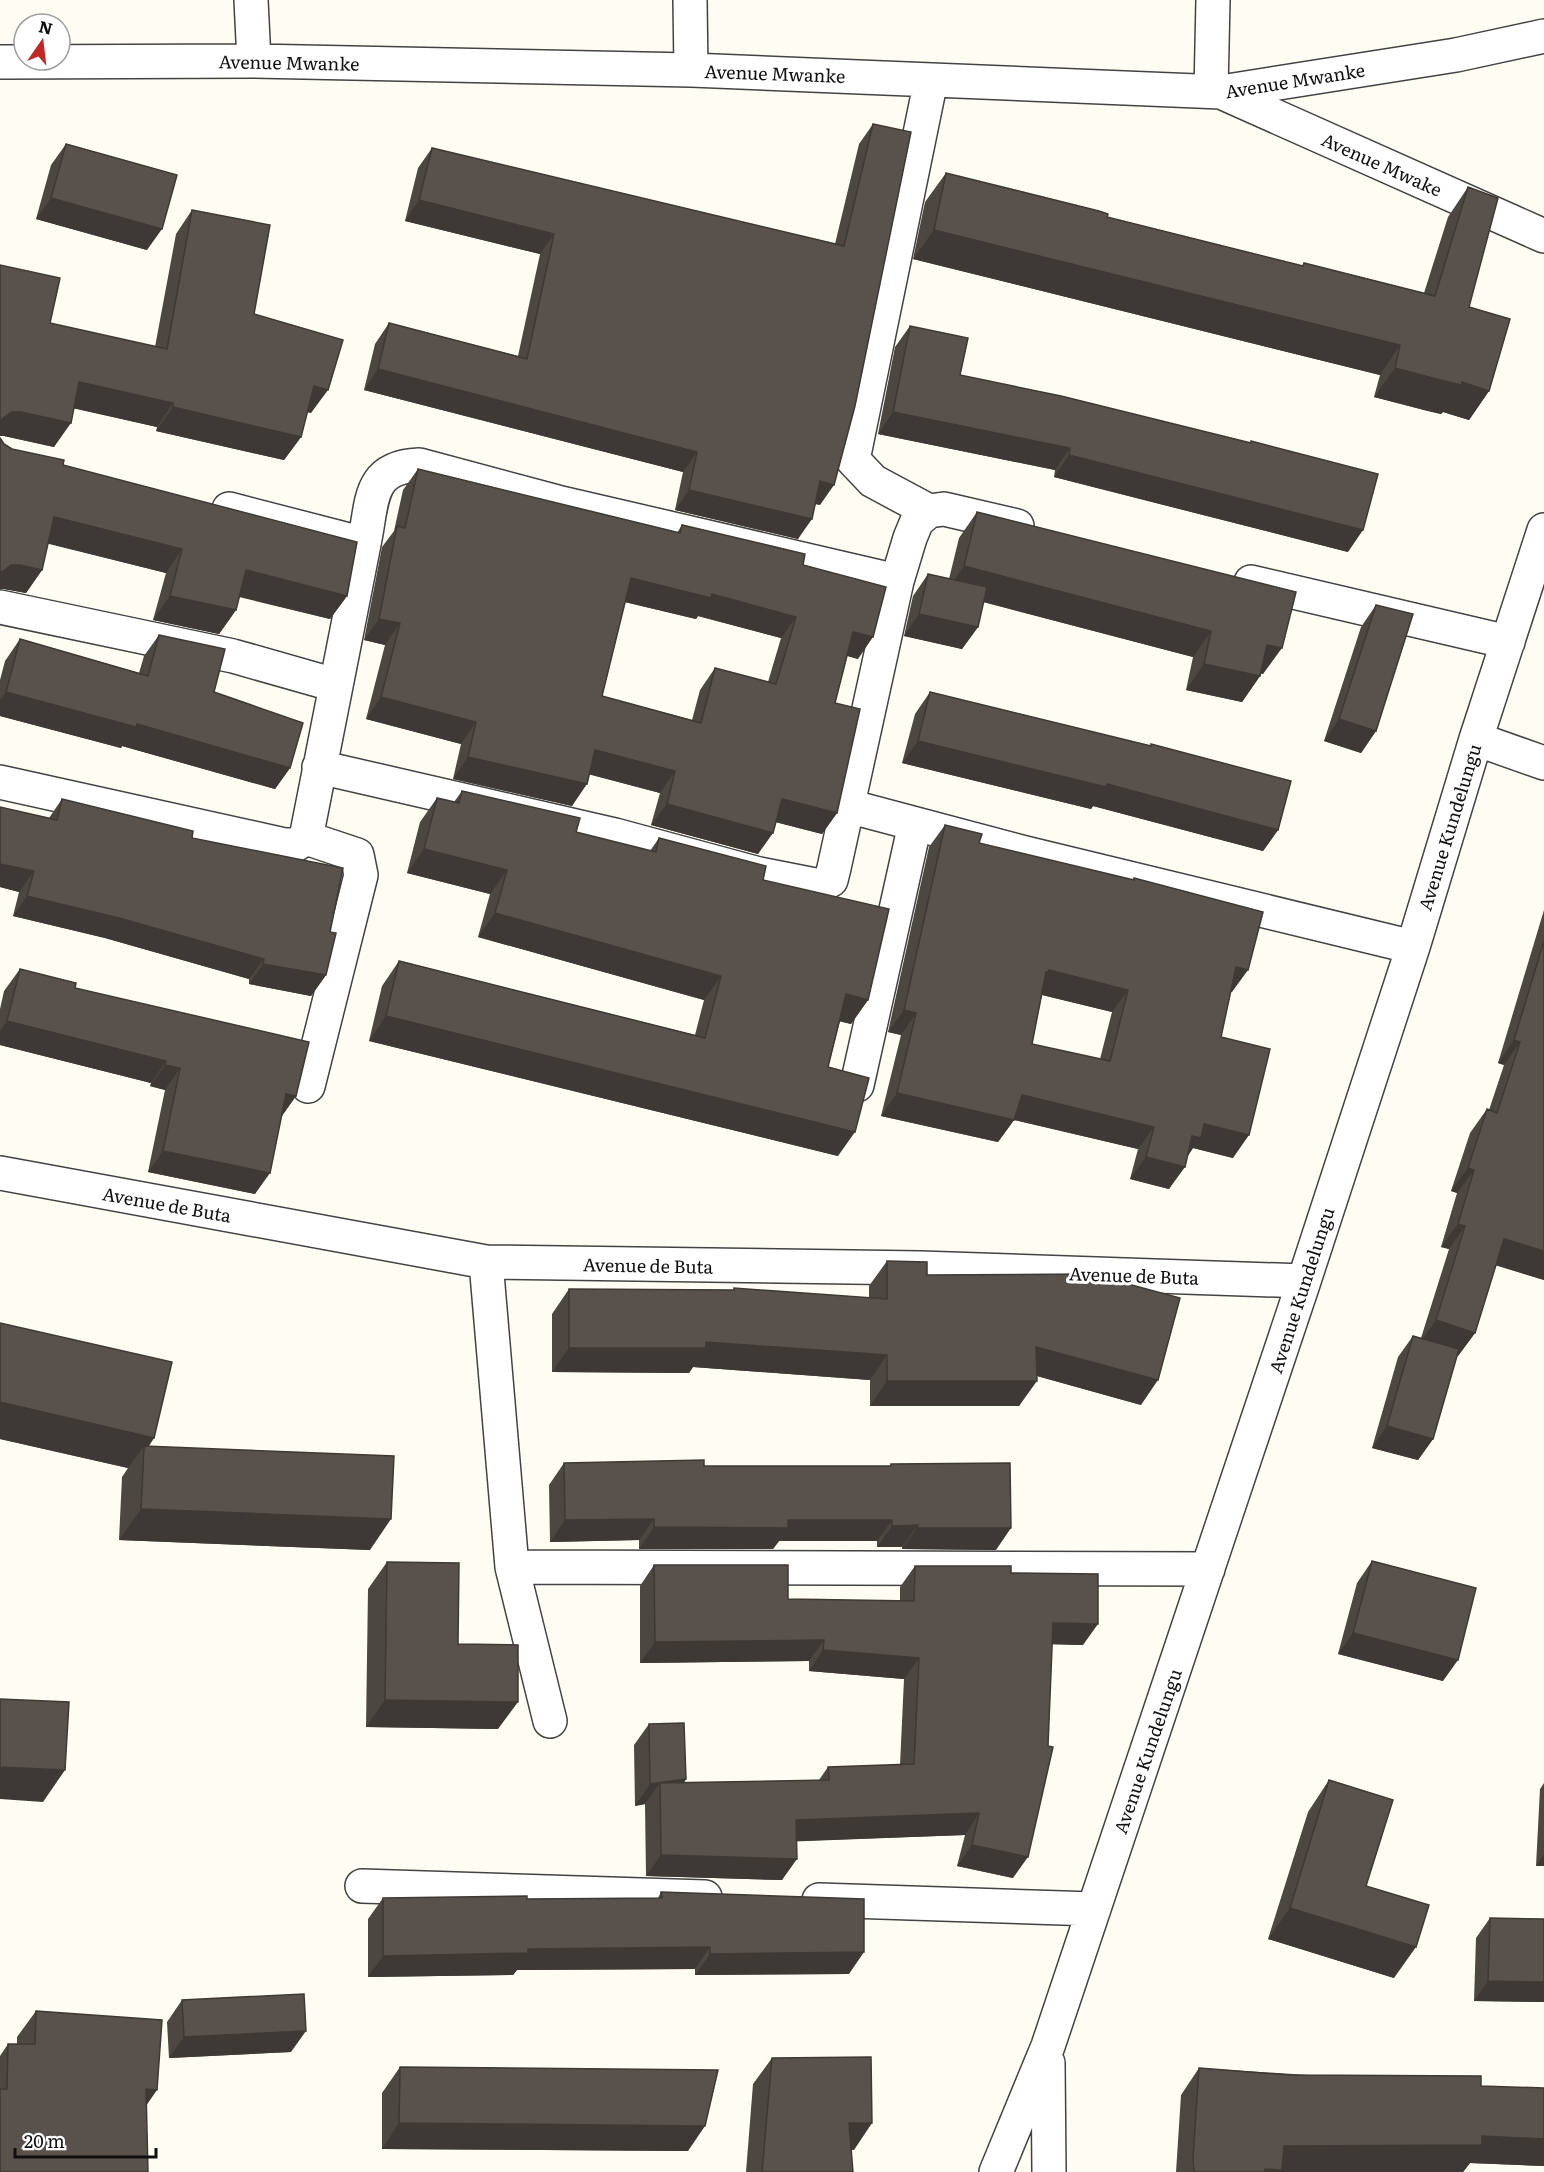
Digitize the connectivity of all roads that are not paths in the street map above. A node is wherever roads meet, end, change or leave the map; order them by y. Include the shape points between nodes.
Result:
1 (251, 0) edge
2 (690, 0) edge
3 (1214, 0) edge
4 (1544, 36) edge
5 (254, 61) junction
6 (0, 62) edge
7 (691, 70) junction
8 (931, 80) junction
9 (1216, 92) junction
10 (1544, 236) edge
11 (199, 502) edge
12 (929, 511) junction
13 (1544, 530) edge
14 (1043, 532) edge
15 (364, 544) junction
16 (1224, 575) edge
17 (897, 581) junction
18 (0, 607) edge
19 (1508, 642) junction
20 (335, 685) junction
21 (1476, 739) junction
22 (1544, 763) edge
23 (319, 767) junction
24 (0, 782) edge
25 (848, 806) junction
26 (915, 824) junction
27 (306, 838) junction
28 (1413, 947) junction
29 (857, 1085) edge
30 (308, 1086) dead end
31 (0, 1173) edge
32 (486, 1262) junction
33 (1304, 1281) junction
34 (512, 1567) junction
35 (1208, 1569) junction
36 (550, 1721) dead end
37 (362, 1886) dead end
38 (740, 1898) edge
39 (787, 1899) edge
40 (1094, 1909) junction
41 (1048, 2046) junction
42 (996, 2172) edge
43 (1049, 2172) edge

1 - 5 street
2 - 7 street
3 - 9 street
4 - 9 street, Avenue Mwanke via 1456,55
5 - 6 street, Avenue Mwanke
5 - 7 street, Avenue Mwanke
7 - 8 street, Avenue Mwanke
8 - 9 street, Avenue Mwanke
8 - 12 street via 853,460 873,480
9 - 10 street, Avenue Mwake
11 - 15 street
12 - 14 street via 944,509
12 - 17 street via 917,521
13 - 19 street, Avenue Kundelungu
15 - 17 street via 377,483 387,472 419,465 557,502
15 - 20 street
16 - 19 street
17 - 25 street
18 - 20 street via 232,656
19 - 21 street, Avenue Kundelungu
20 - 23 street
21 - 22 street
21 - 28 street, Avenue Kundelungu
23 - 25 street via 820,886 831,880
23 - 27 street
24 - 27 street via 285,845
25 - 26 street
26 - 28 street
26 - 29 street
27 - 30 street via 357,855 361,875
28 - 33 street, Avenue Kundelungu
31 - 32 street, Avenue de Buta
32 - 33 street, Avenue de Buta via 921,1268
32 - 34 street
33 - 35 street, Avenue Kundelungu
34 - 35 street
34 - 36 street
35 - 40 street, Avenue Kundelungu
37 - 38 street
39 - 40 street
40 - 41 street, Avenue Kundelungu
41 - 42 street, Avenue Kundelungu
41 - 43 street

